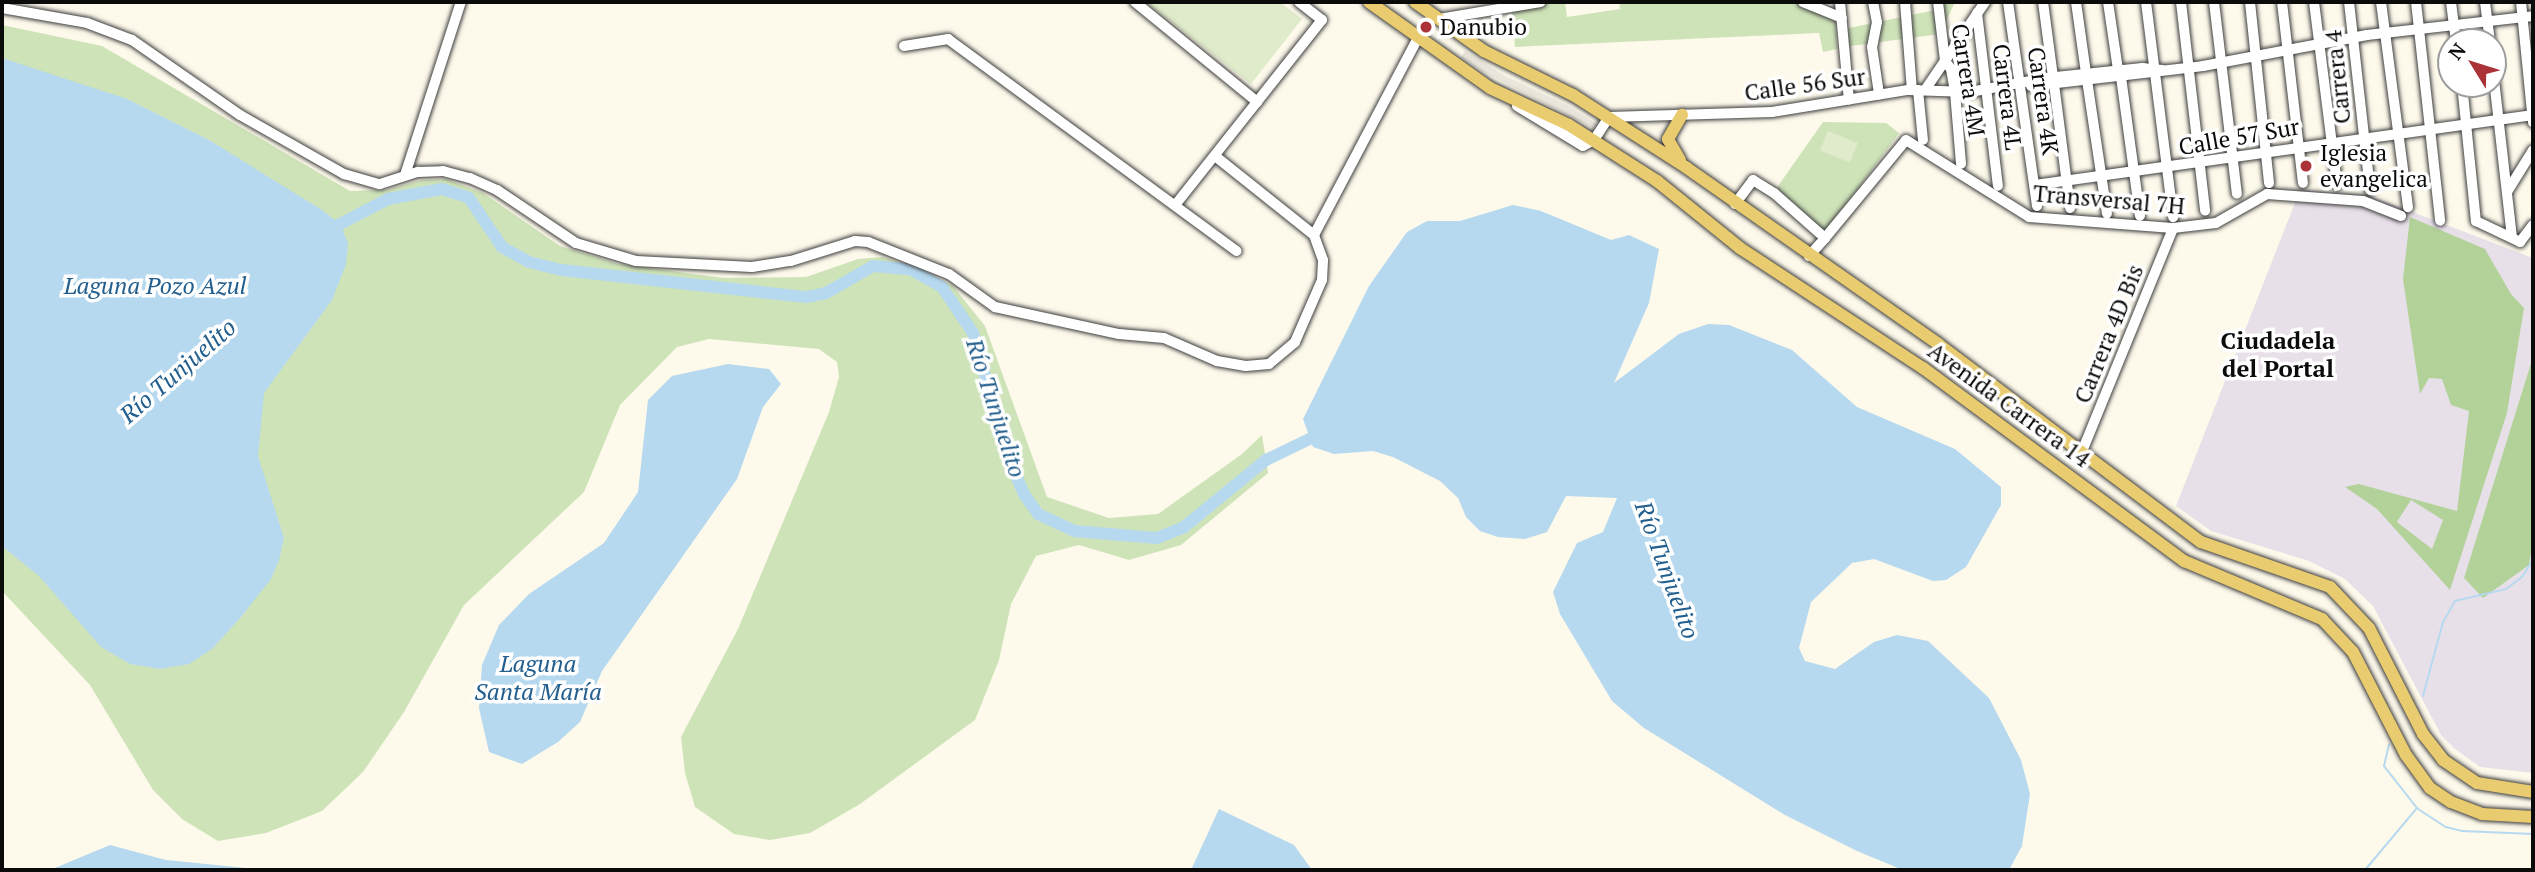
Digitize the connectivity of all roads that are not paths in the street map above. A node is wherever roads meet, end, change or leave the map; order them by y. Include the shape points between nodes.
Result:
1 (461, 2) edge
2 (1135, 2) edge
3 (1299, 2) edge
4 (1369, 2) edge
5 (1415, 2) edge
6 (1541, 2) edge
7 (1803, 2) edge
8 (1840, 2) edge
9 (1873, 2) edge
10 (1905, 2) edge
11 (1938, 2) edge
12 (1985, 2) edge
13 (2008, 2) edge
14 (2043, 2) edge
15 (2076, 2) edge
16 (2108, 2) edge
17 (2146, 2) edge
18 (2181, 2) edge
19 (2214, 2) edge
20 (2250, 2) edge
21 (2282, 2) edge
22 (2314, 2) edge
23 (2349, 2) edge
24 (2381, 2) edge
25 (2416, 2) edge
26 (2451, 2) edge
27 (2485, 2) edge
28 (2521, 2) edge
29 (2, 8) edge
30 (1977, 13) junction
31 (2528, 17) edge
32 (1842, 18) junction
33 (1439, 19) junction
34 (2487, 21) junction
35 (2454, 24) junction
36 (2454, 28) edge
37 (2488, 28) edge
38 (2419, 29) junction
39 (2386, 33) junction
40 (1418, 38) junction
41 (2353, 38) junction
42 (2319, 43) junction
43 (904, 46) dead end
44 (2286, 49) junction
45 (2529, 55) edge
46 (2255, 56) junction
47 (1945, 61) junction
48 (2221, 63) junction
49 (2188, 67) junction
50 (2156, 70) junction
51 (2119, 73) junction
52 (2087, 77) junction
53 (2053, 80) junction
54 (2022, 85) junction
55 (1986, 89) junction
56 (2531, 89) edge
57 (1918, 90) junction
58 (1955, 92) junction
59 (1879, 94) junction
60 (2464, 98) edge
61 (2496, 98) edge
62 (1849, 100) junction
63 (1257, 102) junction
64 (1682, 115) junction
65 (2533, 115) edge
66 (1609, 117) junction
67 (2498, 119) junction
68 (2533, 122) edge
69 (2467, 123) junction
70 (2430, 128) junction
71 (2398, 132) junction
72 (2364, 136) junction
73 (1594, 140) junction
74 (1923, 140) dead end
75 (2331, 142) junction
76 (2299, 147) junction
77 (2533, 150) edge
78 (2265, 152) junction
79 (1215, 156) junction
80 (2233, 158) junction
81 (1961, 164) dead end
82 (2200, 164) junction
83 (1687, 168) junction
84 (2167, 169) junction
85 (2134, 173) junction
86 (405, 175) junction
87 (2102, 177) junction
88 (2067, 180) junction
89 (2269, 183) dead end
90 (2303, 183) dead end
91 (2035, 185) junction
92 (2337, 185) dead end
93 (1998, 186) dead end
94 (2370, 190) dead end
95 (2507, 192) junction
96 (2237, 194) dead end
97 (1176, 204) junction
98 (1735, 204) junction
99 (2037, 206) dead end
100 (2070, 208) dead end
101 (2205, 211) dead end
102 (2107, 214) dead end
103 (2140, 216) dead end
104 (2173, 216) dead end
105 (2440, 221) dead end
106 (2533, 225) edge
107 (2173, 228) junction
108 (1314, 235) junction
109 (1825, 238) junction
110 (2517, 240) junction
111 (1237, 251) dead end
112 (1809, 256) junction
113 (2081, 454) junction
114 (2532, 792) edge
115 (2533, 817) edge

1 - 86 street
2 - 63 street
3 - 63 street via 1322,20
4 - 40 main road, Avenida Carrera 14
5 - 33 main road, Avenida Carrera 14
6 - 33 street
7 - 32 street
8 - 32 street
9 - 59 street via 1877,22 1872,47
10 - 57 street
11 - 47 street, Carrera 4M
12 - 30 street
13 - 54 street, Carrera 4K
14 - 53 street
15 - 52 street
16 - 51 street
17 - 50 street
18 - 49 street
19 - 48 street
20 - 46 street
21 - 44 street
22 - 42 street
23 - 41 street, Carrera 4
24 - 39 street
25 - 38 street
26 - 35 street
27 - 34 street
28 - 31 street
29 - 86 street via 87,23 132,40 240,115 344,174 380,184
30 - 47 street
30 - 55 street, Carrera 4L
31 - 34 street, Calle 56 Sur
31 - 45 street
32 - 62 street
33 - 66 main road, Avenida Carrera 14 via 1498,60
34 - 35 street, Calle 56 Sur
34 - 37 street
35 - 36 street
35 - 38 street, Calle 56 Sur
38 - 39 street, Calle 56 Sur
38 - 70 street
39 - 41 street, Calle 56 Sur
39 - 71 street
40 - 73 main road, Avenida Carrera 14 via 1490,88
40 - 108 street
41 - 42 street, Calle 56 Sur
41 - 72 street, Carrera 4
42 - 44 street, Calle 56 Sur
42 - 75 street
43 - 97 street via 948,39
44 - 46 street, Calle 56 Sur
44 - 76 street
45 - 56 street
46 - 48 street, Calle 56 Sur
46 - 78 street
47 - 57 street
47 - 58 street, Carrera 4M
48 - 49 street, Calle 56 Sur
48 - 80 street
49 - 50 street, Calle 56 Sur
49 - 82 street
50 - 51 street, Calle 56 Sur
50 - 84 street
51 - 52 street, Calle 56 Sur
51 - 85 street
52 - 53 street, Calle 56 Sur
52 - 87 street
53 - 54 street, Calle 56 Sur
53 - 88 street
54 - 55 street, Calle 56 Sur
54 - 91 street, Carrera 4K
55 - 58 street, Calle 56 Sur
55 - 93 street, Carrera 4L
56 - 65 street
57 - 58 street, Calle 56 Sur
57 - 59 street, Calle 56 Sur
57 - 74 street
58 - 81 street, Carrera 4M
59 - 62 street, Calle 56 Sur
60 - 69 street
61 - 67 street
62 - 64 street, Calle 56 Sur via 1772,112
63 - 79 street
64 - 66 street, Calle 56 Sur
64 - 83 main road via 1668,139
65 - 67 street, Calle 57 Sur
65 - 68 street
66 - 73 street
66 - 83 main road, Avenida Carrera 14
67 - 69 street, Calle 57 Sur
67 - 95 street
69 - 70 street, Calle 57 Sur
69 - 110 street via 2479,225
70 - 71 street, Calle 57 Sur
70 - 105 street
71 - 72 street, Calle 57 Sur
71 - 107 street, Transversal 7H via 2405,211 2363,201 2267,194 2217,223
72 - 75 street, Calle 57 Sur
72 - 94 street, Carrera 4
73 - 115 main road, Avenida Carrera 14 via 1664,187 1753,257 1934,376 2184,561 2230,584 2302,608 2332,627 2361,665 2413,768 2441,796 2482,814
75 - 76 street, Calle 57 Sur
75 - 92 street
76 - 78 street, Calle 57 Sur
76 - 90 street
77 - 95 street
78 - 80 street, Calle 57 Sur
78 - 89 street
79 - 97 street
79 - 108 street
80 - 82 street, Calle 57 Sur
80 - 96 street
82 - 84 street, Calle 57 Sur
82 - 101 street
83 - 98 main road, Avenida Carrera 14
84 - 85 street, Calle 57 Sur
84 - 104 street
85 - 87 street, Calle 57 Sur
85 - 103 street
86 - 108 street via 443,171 470,178 497,190 576,243 636,261 752,267 791,261 855,241 868,242 950,274 995,307 1119,334 1164,338 1216,361 1246,366 1269,364 1295,342 1322,280 1323,260
87 - 88 street, Calle 57 Sur
87 - 102 street
88 - 91 street, Calle 57 Sur
88 - 100 street
91 - 99 street, Carrera 4K
95 - 110 street
97 - 111 street
98 - 109 street via 1753,180 1774,192
98 - 112 main road, Avenida Carrera 14
106 - 110 street
107 - 109 street, Transversal 7H via 2029,217 1906,140
107 - 113 street, Carrera 4D Bis
109 - 112 street
112 - 113 main road, Avenida Carrera 14 via 1938,344
113 - 114 main road, Avenida Carrera 14 via 2211,548 2310,577 2339,594 2369,628 2423,734 2443,760 2477,783

